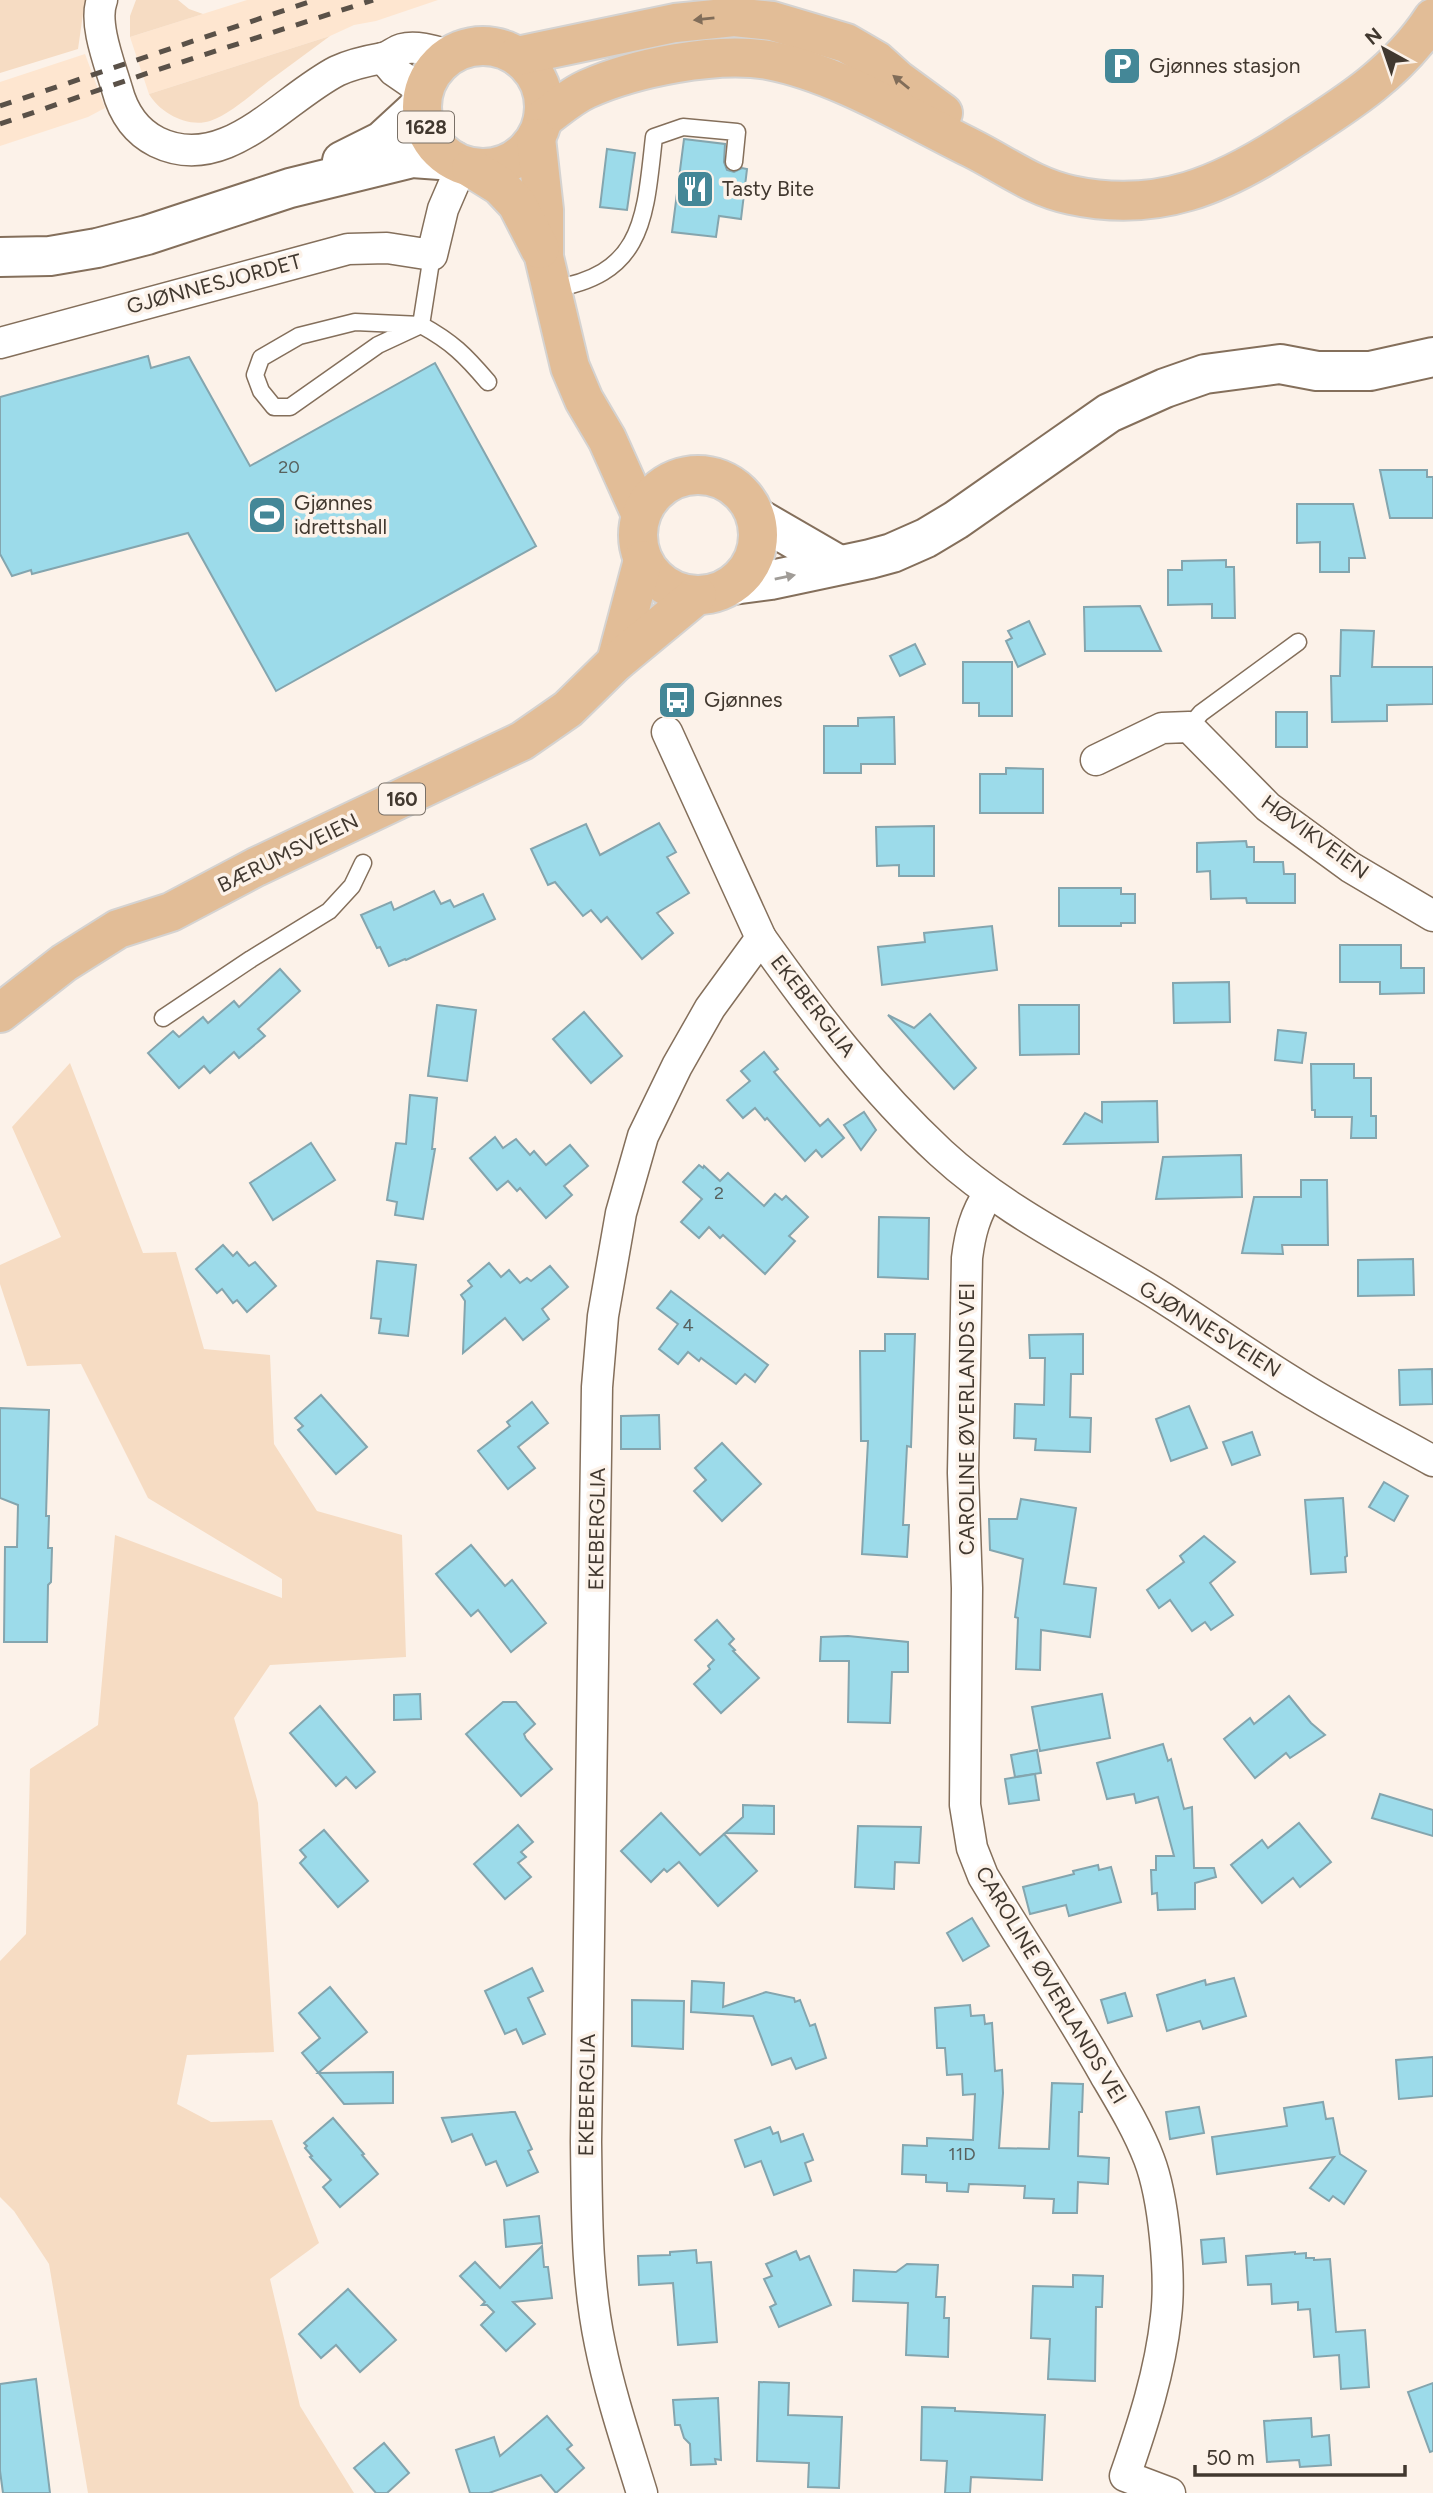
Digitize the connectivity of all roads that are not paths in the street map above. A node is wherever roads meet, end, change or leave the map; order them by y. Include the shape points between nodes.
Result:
1 (102, 0) edge
2 (1433, 18) edge
3 (449, 55) junction
4 (517, 56) junction
5 (383, 58) junction
6 (421, 98) junction
7 (539, 128) junction
8 (991, 158) junction
9 (734, 162) dead end
10 (462, 165) junction
11 (290, 188) junction
12 (432, 255) junction
13 (0, 257) edge
14 (547, 273) junction
15 (421, 325) junction
16 (0, 343) edge
17 (1433, 357) edge
18 (488, 382) dead end
19 (607, 439) junction
20 (677, 479) junction
21 (641, 515) junction
22 (756, 517) junction
23 (643, 560) junction
24 (837, 564) junction
25 (715, 590) junction
26 (1298, 642) dead end
27 (616, 662) junction
28 (1189, 727) junction
29 (667, 732) dead end
30 (1096, 760) dead end
31 (363, 863) dead end
32 (172, 912) junction
33 (1433, 916) edge
34 (761, 938) junction
35 (0, 1013) edge
36 (163, 1018) dead end
37 (0, 1043) edge
38 (989, 1193) junction
39 (1433, 1461) edge
40 (1122, 2484) edge
41 (642, 2493) edge
42 (1170, 2493) edge

1 - 5 street via 100,25 128,118 139,131 170,148 190,151 226,143 335,72
2 - 8 main road via 1407,53 1350,102 1261,160 1204,187 1143,200 1083,197 1036,185
3 - 4 main road via 482,45
3 - 5 street via 404,48
3 - 6 main road, 1628 via 433,72
4 - 7 main road via 533,71 540,86 544,102
8 -> 4 main road via 962,127 877,61 846,43 772,21 734,17 675,23
5 - 6 street
6 - 10 main road, 1628 via 427,134 438,149
6 - 11 main road, 1628 via 382,141
7 - 8 main road, 1628 via 585,89 646,70 718,58 767,60 871,97
7 - 10 main road, 1628 via 522,154 504,164
7 - 14 main road
9 - 14 lane via 737,132 683,127 654,137 646,206 629,249 606,270 574,286
10 - 11 main road, 1628 via 412,158
10 - 12 street via 443,209
10 - 14 main road via 500,186 517,204
11 - 13 main road, 1628 via 97,248 50,256
12 - 15 lane
12 - 16 street, GJØNNESJORDET via 387,248 348,249
14 - 19 main road via 570,367
15 - 15 lane via 355,321 299,337 261,358 254,375 274,407 290,407 378,345
15 - 18 lane via 464,353
17 - 24 main road via 1370,370 1317,371 1280,363 1205,374 1109,413 926,538 892,552
19 - 20 main road
19 - 21 main road
20 - 21 main road via 655,493
20 - 22 main road via 707,475 728,483 746,498
21 - 23 main road via 638,538
22 - 24 main road
22 - 25 main road, 160 via 758,540 749,568
23 - 25 main road via 656,578 682,593
23 - 27 main road
25 -> 24 main road
25 - 27 main road, BÆRUMSVEIEN / 160
26 - 28 lane via 1201,713
27 - 32 main road, BÆRUMSVEIEN / 160 via 568,709 522,741 256,867
28 - 30 street via 1162,727
28 - 33 street, HØVIKVEIEN via 1268,807 1350,867
29 - 34 street
31 - 36 lane via 352,886 329,911
32 - 35 main road, BÆRUMSVEIEN / 160 via 118,929 64,963
32 - 37 main road, BÆRUMSVEIEN / 160 via 135,946 28,1017
34 - 38 street, EKEBERGLIA via 818,1018 904,1116
34 - 41 street, EKEBERGLIA via 709,1008 643,1136 621,1213 598,1375 587,2254 599,2343
38 - 39 street, GJØNNESVEIEN via 1300,1387
38 - 40 street, CAROLINE ØVERLANDS VEI via 978,1209 967,1258 965,1805 972,1848 983,1876 1083,2036 1150,2161 1166,2259 1166,2315 1152,2395
40 - 42 street, CAROLINE ØVERLANDS VEI

